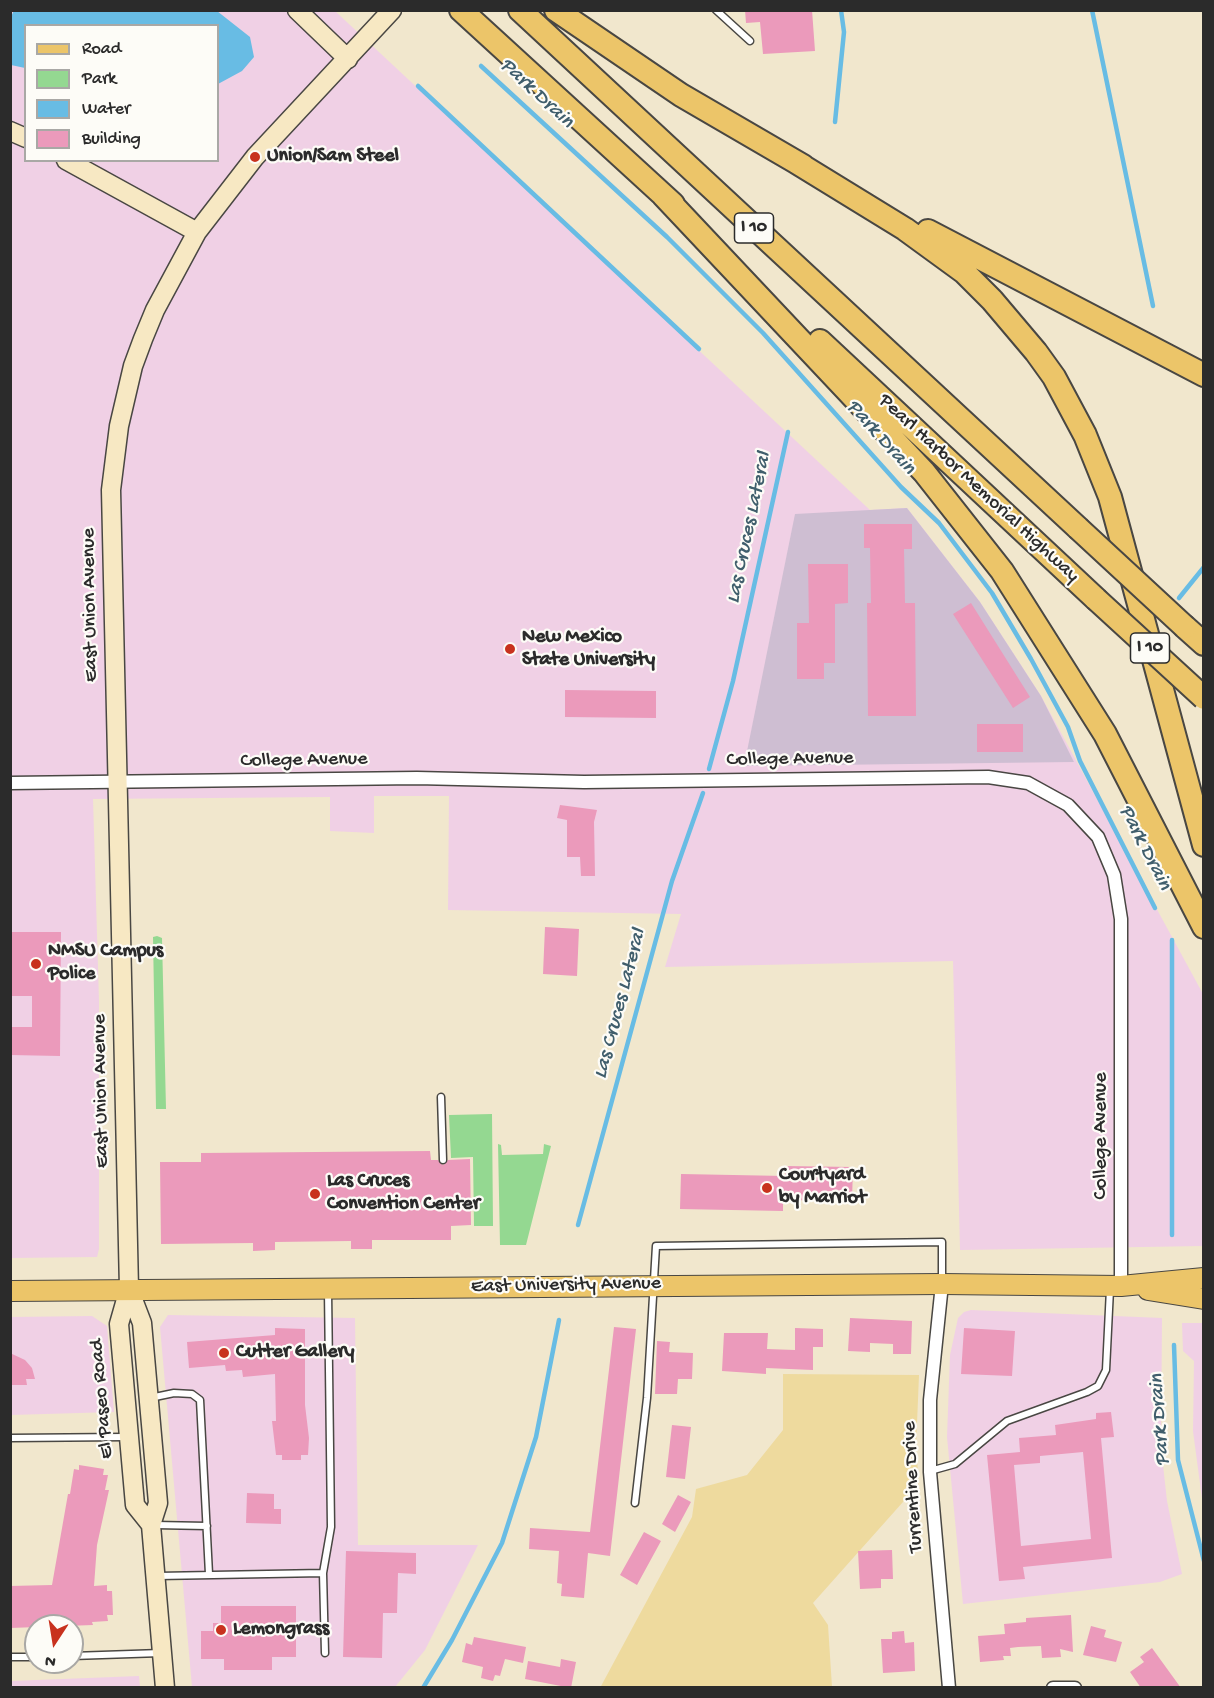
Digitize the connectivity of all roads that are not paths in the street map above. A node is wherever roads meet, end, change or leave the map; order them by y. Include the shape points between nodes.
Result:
1 (297, 10) edge
2 (392, 10) edge
3 (462, 10) edge
4 (520, 10) edge
5 (556, 10) edge
6 (716, 10) edge
7 (750, 41) dead end
8 (348, 59) junction
9 (10, 130) edge
10 (24, 137) edge
11 (791, 159) junction
12 (70, 162) edge
13 (663, 195) junction
14 (196, 232) junction
15 (1203, 375) edge
16 (1203, 644) edge
17 (1203, 698) edge
18 (10, 783) edge
19 (118, 783) junction
20 (1203, 845) edge
21 (1203, 927) edge
22 (441, 1097) dead end
23 (443, 1160) dead end
24 (1203, 1278) edge
25 (942, 1284) junction
26 (655, 1285) junction
27 (1116, 1286) junction
28 (328, 1288) junction
29 (129, 1289) junction
30 (10, 1291) edge
31 (1203, 1299) edge
32 (148, 1398) junction
33 (129, 1437) junction
34 (10, 1438) edge
35 (930, 1472) junction
36 (635, 1503) dead end
37 (151, 1525) junction
38 (207, 1526) junction
39 (209, 1574) junction
40 (323, 1574) junction
41 (155, 1576) junction
42 (162, 1653) junction
43 (324, 1653) dead end
44 (84, 1656) edge
45 (165, 1688) edge
46 (949, 1688) edge
47 (1053, 1688) edge
48 (1075, 1688) edge

1 - 8 street
2 - 8 street, East Union Avenue
3 - 13 highway, Pearl Harbor Memorial Highway / I 10
4 - 16 highway, Pearl Harbor Memorial Highway / I 10, bridge
5 - 11 highway via 681,95
6 - 7 lane
8 - 14 street, East Union Avenue via 255,157
9 - 10 street
11 - 15 highway
11 - 20 highway via 905,229 964,272 992,300 1054,377 1085,435 1110,497
12 - 14 street
13 - 17 highway, Pearl Harbor Memorial Highway / I 10, bridge
13 - 21 highway via 924,472 995,561 1105,734
14 - 19 street, East Union Avenue via 143,339 119,426 111,490
18 - 19 street, College Avenue
19 - 27 street, College Avenue via 988,777 1028,783 1068,805 1098,837 1114,875 1121,919
19 - 29 street, East Union Avenue
22 - 23 lane
24 - 27 main road, East University Avenue
25 - 26 main road, East University Avenue
25 - 26 lane via 942,1242 656,1246
25 - 27 main road, East University Avenue
25 - 35 street, Turrentine Drive via 930,1400
26 - 28 main road, East University Avenue
26 - 36 lane
27 - 31 main road, East University Avenue
27 - 35 lane via 1106,1370 1098,1386 1007,1421 955,1464
28 - 29 main road, East University Avenue
28 - 40 lane via 330,1527
29 - 30 main road, East University Avenue
29 - 32 street, El Paseo Road via 142,1323
29 - 33 street, El Paseo Road via 119,1323
32 - 37 street, El Paseo Road via 158,1503
32 - 38 lane via 192,1394 200,1401
33 - 34 lane
33 - 37 street, El Paseo Road via 135,1505
35 - 46 street, Turrentine Drive
37 - 38 lane
37 - 41 street, El Paseo Road
38 - 39 lane
39 - 40 lane
39 - 41 lane
40 - 43 lane
41 - 42 street, El Paseo Road
42 - 44 lane
42 - 45 street, El Paseo Road
47 - 48 street

